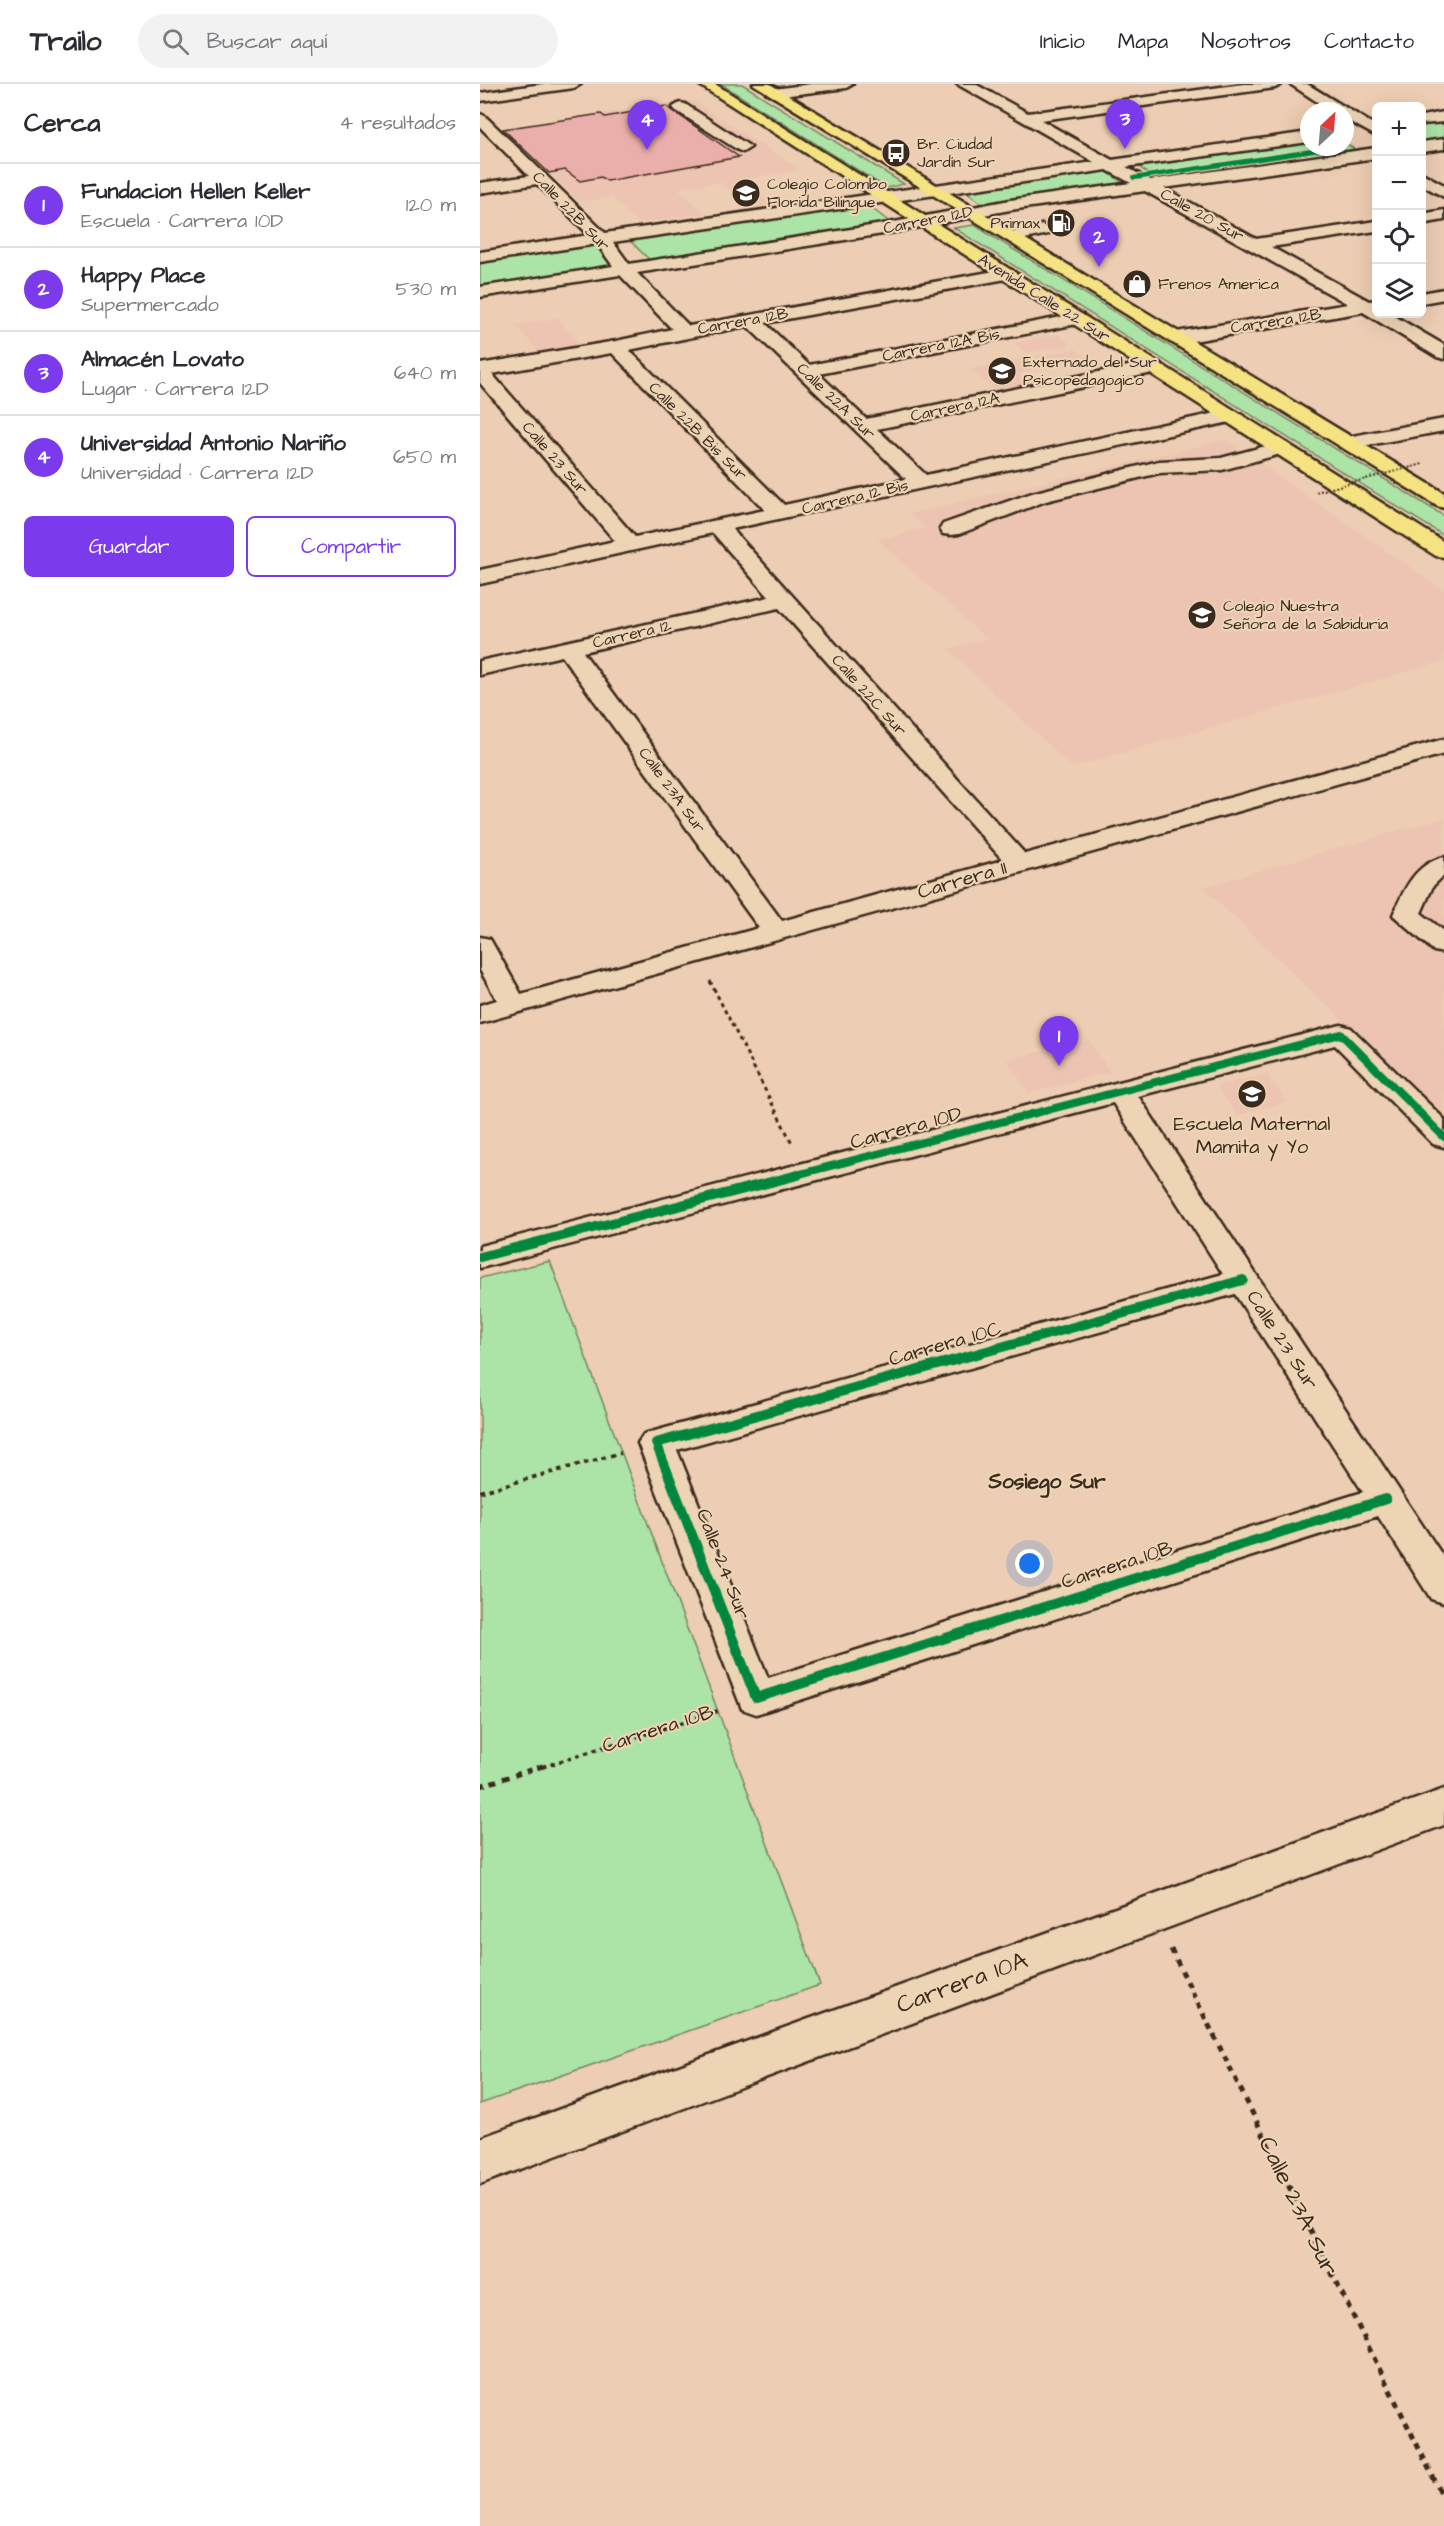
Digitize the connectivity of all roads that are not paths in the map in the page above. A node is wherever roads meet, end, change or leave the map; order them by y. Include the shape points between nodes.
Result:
1 (574, 84) edge
2 (705, 84) edge
3 (760, 84) edge
4 (846, 84) edge
5 (964, 84) edge
6 (1271, 84) edge
7 (528, 87) edge
8 (1293, 91) edge
9 (774, 93) junction
10 (480, 97) edge
11 (1320, 102) edge
12 (680, 107) dead end
13 (1354, 117) edge
14 (1444, 117) edge
15 (760, 118) junction
16 (1025, 118) junction
17 (480, 119) edge
18 (1426, 119) edge
19 (712, 127) junction
20 (1372, 127) edge
21 (1372, 129) edge
22 (1354, 130) edge
23 (1354, 136) edge
24 (488, 138) edge
25 (1300, 139) edge
26 (1444, 144) edge
27 (1426, 146) edge
28 (743, 147) dead end
29 (1372, 149) edge
30 (1372, 153) edge
31 (1426, 162) edge
32 (1111, 165) junction
33 (1436, 168) dead end
34 (541, 179) junction
35 (1426, 181) edge
36 (1147, 185) junction
37 (480, 188) edge
38 (934, 190) junction
39 (1444, 192) edge
40 (885, 196) junction
41 (1045, 200) junction
42 (971, 212) junction
43 (1065, 214) dead end
44 (1444, 215) edge
45 (1426, 218) edge
46 (924, 221) junction
47 (1372, 227) edge
48 (1042, 230) tunnel mouth
49 (1011, 237) junction
50 (602, 238) junction
51 (1255, 244) junction
52 (480, 257) edge
53 (624, 269) junction
54 (1006, 273) junction
55 (480, 292) edge
56 (1444, 294) edge
57 (1426, 297) edge
58 (1372, 307) edge
59 (1372, 309) edge
60 (1389, 318) edge
61 (1077, 319) junction
62 (751, 320) junction
63 (685, 332) junction
64 (1176, 338) junction
65 (616, 347) junction
66 (1444, 353) edge
67 (1153, 367) junction
68 (480, 370) edge
69 (805, 372) junction
70 (1230, 416) junction
71 (1444, 425) edge
72 (862, 426) junction
73 (1347, 443) junction
74 (1444, 444) edge
75 (1281, 448) junction
76 (1371, 457) junction
77 (921, 482) junction
78 (1444, 502) edge
79 (781, 514) junction
80 (718, 526) junction
81 (951, 529) dead end
82 (630, 545) junction
83 (1444, 551) edge
84 (480, 577) edge
85 (784, 600) junction
86 (568, 648) junction
87 (480, 668) edge
88 (1444, 746) edge
89 (1020, 864) junction
90 (1444, 865) edge
91 (776, 932) junction
92 (480, 945) edge
93 (1444, 945) edge
94 (513, 1005) junction
95 (480, 1014) edge
96 (1120, 1091) junction
97 (1444, 1137) edge
98 (480, 1257) edge
99 (1243, 1280) junction
100 (656, 1443) joint
101 (1386, 1499) junction
102 (1444, 1588) edge
103 (756, 1698) joint
104 (1444, 1806) edge
105 (480, 2161) edge

1 - 7 street
2 - 15 main road, Avenida Calle 22 Sur
3 - 9 main road, Avenida Calle 22 Sur
4 - 9 street
5 - 16 street, Calle 20 Sur
6 - 8 street
6 - 16 street
7 - 10 street
8 - 11 street
9 - 38 main road, Avenida Calle 22 Sur
12 - 19 street
13 - 20 street
14 - 18 street
15 - 19 street
15 - 40 main road, Avenida Calle 22 Sur
16 - 32 street, Calle 20 Sur
17 - 24 street, Calle 22B Sur
19 - 28 street
21 - 22 street
23 - 29 street
24 - 34 street, Calle 22B Sur
25 - 32 street, Carrera 12D
26 - 27 street
30 - 36 street, Carrera 12D
31 - 33 street
32 - 36 street, Calle 20 Sur
32 - 38 street, Carrera 12D
34 - 37 street
34 - 50 street, Calle 22B Sur
35 - 39 street
36 - 41 street, Carrera 12D
36 - 51 street, Calle 20 Sur
38 - 40 street, Carrera 12D
38 - 42 main road, Avenida Calle 22 Sur
40 - 46 main road, Avenida Calle 22 Sur
40 - 50 street, Carrera 12D
41 - 42 street, Carrera 12D
41 - 43 street
42 - 46 street, Carrera 12D
42 - 49 main road, Avenida Calle 22 Sur
44 - 45 street
46 - 53 street, Carrera 12D
46 - 54 main road, Avenida Calle 22 Sur
47 - 51 street
48 - 49 street
49 - 64 main road, Avenida Calle 22 Sur
50 - 52 street, Carrera 12D
50 - 53 street, Calle 22B Sur
51 - 58 street, Calle 20 Sur
53 - 55 street, Carrera 12D
53 - 63 street, Calle 22B Sur
54 - 61 main road, Avenida Calle 22 Sur
54 - 62 street, Carrera 12B
56 - 57 street
59 - 64 street, Carrera 12B
60 - 66 street, Calle 20 Sur
61 - 67 main road, Avenida Calle 22 Sur
61 - 69 street, Carrera 12A Bis
62 - 63 street, Carrera 12B
62 - 69 street, Calle 22A Sur
63 - 65 street, Carrera 12B
64 - 73 main road, Avenida Calle 22 Sur
65 - 68 street, Carrera 12B
65 - 79 street, Calle 22B Bis Sur
67 - 70 main road, Avenida Calle 22 Sur
67 - 72 street, Carrera 12A
68 - 82 street, Calle 23 Sur
69 - 72 street, Calle 22A Sur
70 - 75 main road, Avenida Calle 22 Sur
70 - 77 street, Carrera 12 Bis
71 - 73 street
72 - 77 street, Calle 22A Sur
73 - 76 main road, Avenida Calle 22 Sur
74 - 76 street
75 - 81 street via 1222,464 1158,467 1039,497
75 - 83 main road, Avenida Calle 22 Sur
76 - 78 main road, Avenida Calle 22 Sur
77 - 79 street, Carrera 12 Bis
79 - 80 street, Carrera 12 Bis
80 - 82 street, Carrera 12 Bis
80 - 85 street, Calle 22C Sur
82 - 84 street, Carrera 12 Bis
85 - 86 street, Carrera 12
85 - 89 street, Calle 22C Sur
86 - 87 street, Carrera 12
86 - 91 street, Calle 23A Sur
88 - 89 street, Carrera 11
89 - 91 street, Carrera 11
90 - 93 street via 1434,868 1417,889 1407,915
91 - 94 street, Carrera 11
92 - 94 street
94 - 95 street, Carrera 11
96 - 97 street, Carrera 10D via 1341,1034
96 - 98 street, Carrera 10D
96 - 99 street, Calle 23 Sur
99 - 100 street, Carrera 10C
99 - 101 street, Calle 23 Sur
100 - 103 street, Calle 24 Sur
101 - 102 street, Calle 23 Sur
101 - 103 street, Carrera 10B
104 - 105 street, Carrera 10A

